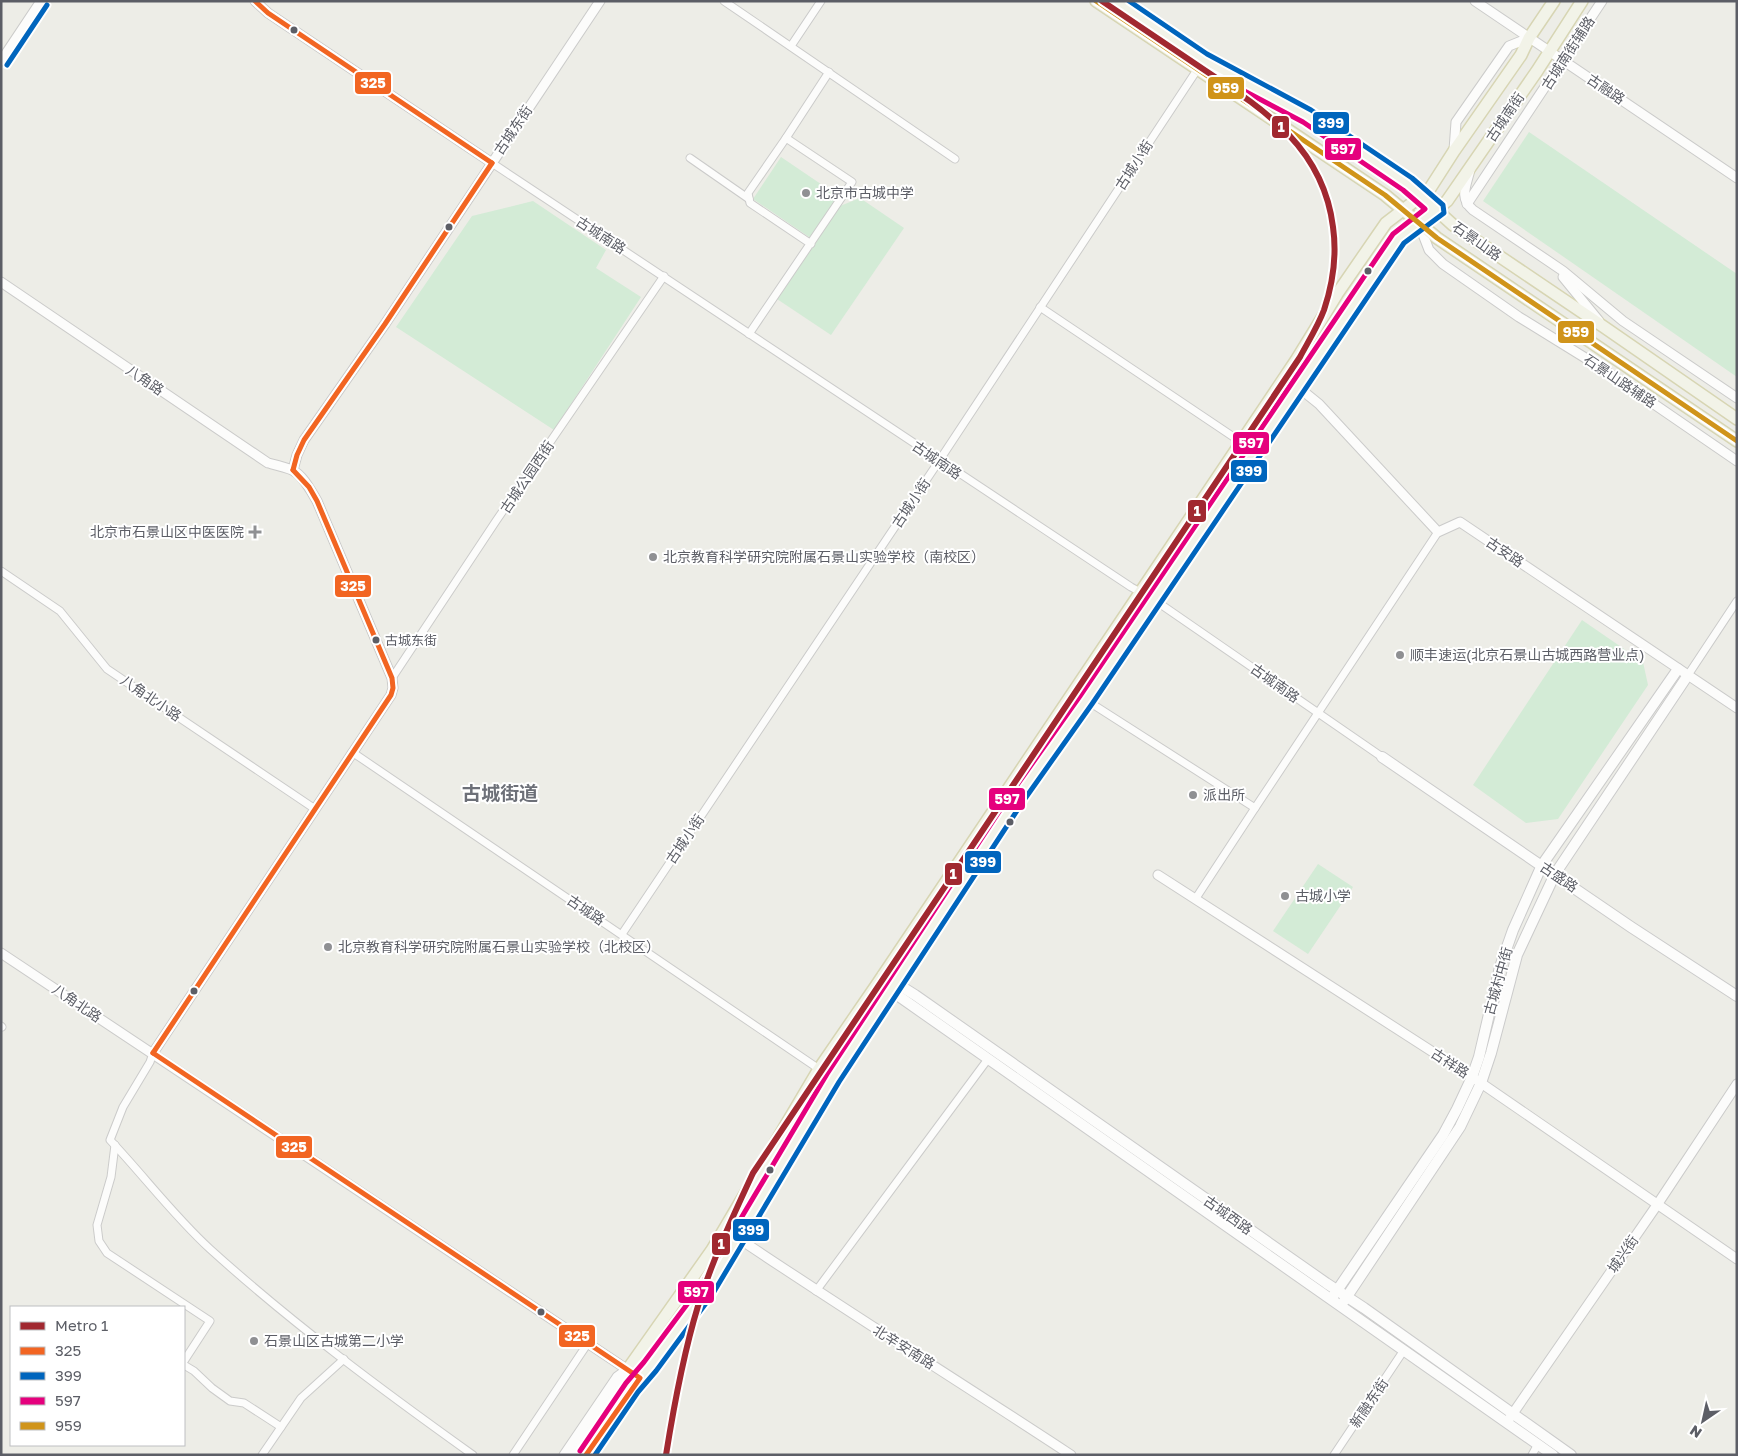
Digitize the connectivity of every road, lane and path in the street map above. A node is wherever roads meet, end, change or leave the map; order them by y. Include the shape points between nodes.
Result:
1 (41, 1) edge
2 (255, 1) edge
3 (600, 1) edge
4 (724, 1) edge
5 (821, 1) edge
6 (1096, 1) edge
7 (1116, 1) edge
8 (1475, 1) edge
9 (1554, 1) edge
10 (1582, 1) edge
11 (1602, 1) edge
12 (1529, 38) junction
13 (791, 46) junction
14 (1550, 51) junction
15 (1563, 60) junction
16 (1, 61) edge
17 (1197, 70) junction
18 (829, 72) junction
19 (786, 138) junction
20 (690, 158) dead end
21 (955, 159) dead end
22 (492, 163) junction
23 (1471, 168) junction
24 (1737, 178) edge
25 (1421, 196) junction
26 (749, 198) junction
27 (1467, 204) junction
28 (1402, 210) junction
29 (1436, 210) junction
30 (1419, 224) junction
31 (811, 244) junction
32 (1542, 258) junction
33 (664, 276) junction
34 (1, 282) edge
35 (1040, 307) junction
36 (1604, 327) junction
37 (749, 334) junction
38 (1298, 387) junction
39 (1737, 398) edge
40 (1737, 419) edge
41 (1737, 440) edge
42 (1240, 442) junction
43 (1737, 460) edge
44 (939, 461) junction
45 (293, 470) junction
46 (1438, 532) junction
47 (1, 571) edge
48 (1141, 592) junction
49 (1153, 599) junction
50 (1737, 602) edge
51 (1678, 669) junction
52 (1688, 675) junction
53 (392, 678) junction
54 (1086, 700) junction
55 (1737, 708) edge
56 (1318, 712) junction
57 (352, 752) junction
58 (1382, 757) joint
59 (1255, 808) junction
60 (314, 809) junction
61 (1542, 865) junction
62 (1555, 874) junction
63 (1158, 875) dead end
64 (1196, 898) junction
65 (622, 934) junction
66 (1, 953) edge
67 (881, 979) junction
68 (893, 987) junction
69 (1737, 996) edge
70 (153, 1053) junction
71 (988, 1059) junction
72 (819, 1068) junction
73 (1472, 1077) junction
74 (1481, 1083) junction
75 (1737, 1084) edge
76 (115, 1145) junction
77 (1657, 1205) junction
78 (738, 1238) junction
79 (1737, 1259) edge
80 (1337, 1290) junction
81 (816, 1291) junction
82 (1347, 1296) junction
83 (1330, 1299) junction
84 (1340, 1306) junction
85 (588, 1343) junction
86 (1404, 1350) junction
87 (185, 1359) edge
88 (344, 1359) junction
89 (185, 1366) edge
90 (628, 1369) junction
91 (640, 1378) junction
92 (1510, 1418) junction
93 (281, 1427) junction
94 (1538, 1444) junction
95 (262, 1455) edge
96 (473, 1455) edge
97 (513, 1455) edge
98 (564, 1455) edge
99 (574, 1455) edge
100 (586, 1455) edge
101 (1070, 1455) edge
102 (1334, 1455) edge
103 (1532, 1455) edge
104 (1553, 1455) edge
105 (1571, 1455) edge

1 - 16 street
2 - 22 street via 268,14
3 - 22 street, 古城东街
4 - 13 street
5 - 13 street
6 - 17 main road
7 - 25 main road, 石景山路 via 1203,60 1307,116
8 - 12 street, 古融路
9 - 12 main road, 古城南街
10 - 14 main road, 古城南街
11 - 15 street, 古城南街辅路
12 - 14 street, 古融路
12 - 25 main road, 古城南街 via 1521,55 1429,190
13 - 18 street
14 - 15 street, 古融路
14 - 23 main road, 古城南街
15 - 24 street, 古融路
15 - 27 street, 古城南街辅路
17 - 28 main road
17 - 35 street, 古城小街
18 - 19 street
18 - 21 street
19 - 26 street via 748,193
19 - 31 street via 852,182
20 - 26 street
22 - 33 street, 古城南路
22 - 45 street, 古城东街 via 304,440
23 - 27 street via 1464,195
23 - 29 main road, 古城南街 via 1448,202
25 - 28 main road, 古城南街
25 - 29 main road, 石景山路
26 - 31 street via 750,203
27 - 32 street
28 - 30 main road, 石景山路
28 - 42 main road, 古城南街 via 1386,223
29 - 30 main road, 古城南街
29 - 36 main road, 石景山路 via 1453,226
30 - 38 main road, 古城南街 via 1399,238
30 - 41 main road, 石景山路
30 - 43 street, 石景山路辅路 via 1429,250 1443,264
31 - 37 street
32 - 36 street via 1567,282
32 - 39 street via 1563,271 1623,321
33 - 37 street, 古城南路
33 - 53 street, 古城公园西街
34 - 45 street, 八角路 via 268,463
35 - 42 street
35 - 44 street, 古城小街
36 - 40 main road, 石景山路
37 - 44 street, 古城南路
38 - 46 street via 1319,404
38 - 49 main road, 古城南街
42 - 48 main road, 古城南街
44 - 48 street, 古城南路
44 - 65 street, 古城小街
45 - 53 street via 317,501
46 - 51 street, 古安路 via 1460,522
46 - 56 street
47 - 60 street, 八角北小路 via 60,611 107,669
48 - 49 street, 古城南路
48 - 67 main road, 古城南街
49 - 54 main road, 古城南街
49 - 56 street, 古城南路
50 - 52 street
51 - 52 street, 古安路
51 - 61 main road, 古城村中街
52 - 55 street, 古安路
52 - 62 main road, 古城村中街
53 - 57 street via 390,695
54 - 59 street
54 - 68 main road, 古城南街 via 1018,796
56 - 58 street, 古城南路
56 - 59 street
57 - 60 street
57 - 65 street, 古城路
58 - 61 main road, 古盛路
59 - 64 street
60 - 70 street
61 - 62 main road, 古盛路
61 - 73 main road, 古城村中街 via 1500,967
62 - 69 main road, 古盛路
62 - 74 main road, 古城村中街 via 1517,955
63 - 64 street, 古祥路
64 - 73 street, 古祥路
65 - 72 street, 古城路
66 - 70 street, 八角北路
67 - 68 main road, 古城西路
67 - 72 main road, 古城南街
68 - 71 main road, 古城西路
68 - 78 main road, 古城南街 via 833,1078
68 - 80 main road, 古城西路
70 - 76 street via 123,1107 110,1140
70 - 85 street, 八角北路
71 - 81 street
71 - 83 main road, 古城西路
72 - 90 main road, 古城南街 via 712,1250
73 - 74 street, 古祥路
73 - 80 main road, 古城村中街 via 1443,1135
74 - 77 street, 古祥路
74 - 82 main road, 古城村中街 via 1455,1134
75 - 77 street, 城兴街
76 - 87 street via 111,1177 97,1225 99,1242 107,1253 210,1321
76 - 88 street via 210,1248
77 - 79 street, 古祥路
77 - 92 street, 城兴街
78 - 81 street, 北辛安南路
78 - 91 main road, 古城南街 via 706,1291
80 - 82 main road, 古城西路
80 - 83 main road, 古城村中街
81 - 101 street, 北辛安南路
82 - 84 main road, 古城村中街
82 - 92 main road, 古城西路
83 - 84 main road, 古城西路
84 - 86 main road, 古城西路
85 - 90 street, 八角北路
85 - 97 street
86 - 92 main road, 古城西路
86 - 102 street, 新融东街
88 - 93 street via 301,1398
88 - 96 street
89 - 93 street via 230,1401 244,1403
90 - 91 street, 八角北路
90 - 98 street via 617,1377
90 - 99 main road via 624,1382
91 - 100 main road
92 - 94 main road, 古城西路
92 - 105 main road, 古城西路
93 - 95 street
94 - 103 street
94 - 104 main road, 古城西路

